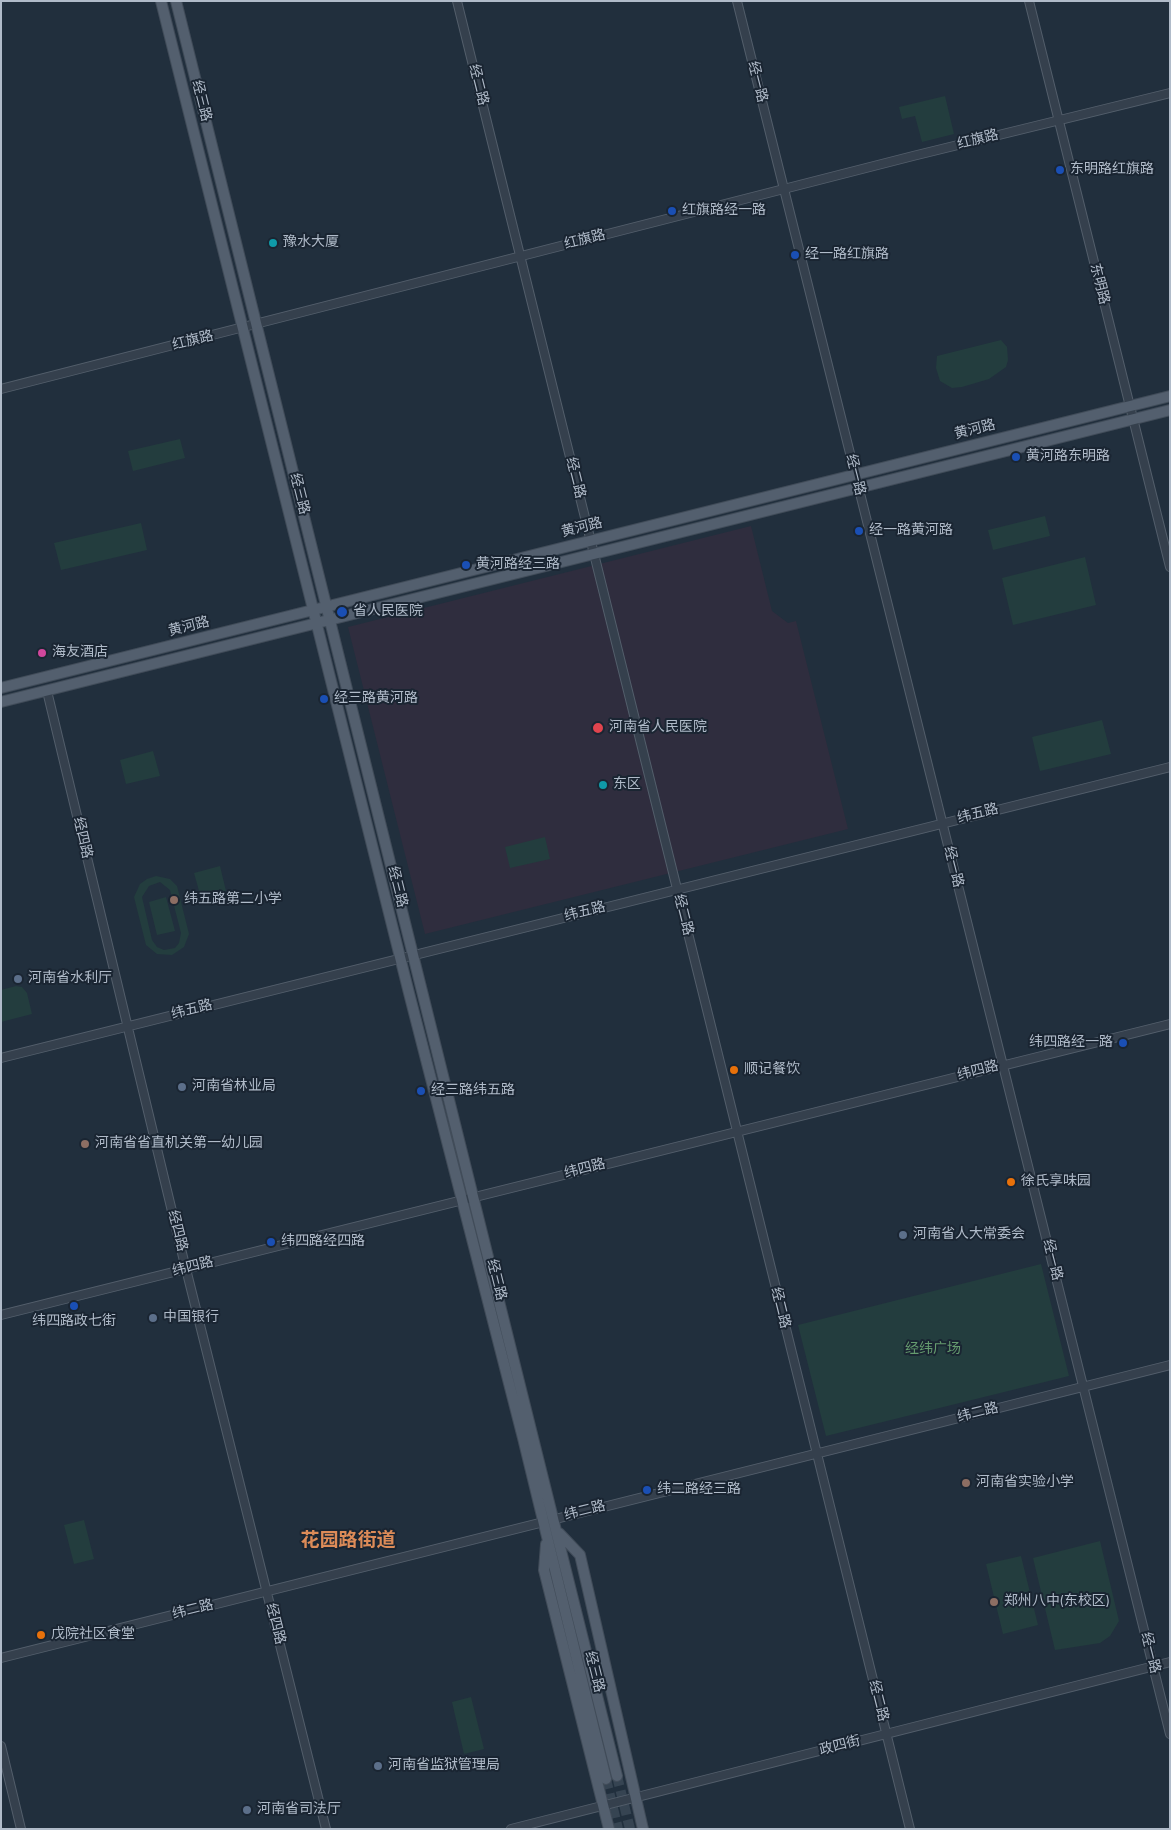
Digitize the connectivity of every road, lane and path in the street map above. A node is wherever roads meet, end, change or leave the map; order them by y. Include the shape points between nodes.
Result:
1 (161, 1) edge
2 (176, 1) edge
3 (457, 1) edge
4 (737, 1) edge
5 (1029, 1) edge
6 (1170, 93) edge
7 (1059, 120) junction
8 (784, 189) junction
9 (520, 257) junction
10 (257, 324) junction
11 (244, 328) junction
12 (1, 389) edge
13 (1170, 396) edge
14 (1130, 406) junction
15 (1170, 410) edge
16 (1133, 419) junction
17 (855, 474) junction
18 (858, 488) junction
19 (590, 540) junction
20 (594, 554) junction
21 (1170, 567) edge
22 (328, 606) junction
23 (314, 610) junction
24 (331, 620) junction
25 (317, 623) junction
26 (1, 688) edge
27 (47, 691) junction
28 (1, 702) edge
29 (1170, 767) edge
30 (942, 823) junction
31 (677, 889) junction
32 (414, 955) junction
33 (400, 958) junction
34 (1170, 1024) edge
35 (127, 1026) junction
36 (1, 1058) edge
37 (1003, 1065) junction
38 (736, 1132) junction
39 (474, 1197) junction
40 (461, 1200) junction
41 (186, 1269) junction
42 (1, 1315) edge
43 (1170, 1365) edge
44 (1083, 1386) junction
45 (816, 1454) junction
46 (554, 1519) junction
47 (544, 1522) junction
48 (557, 1531) junction
49 (546, 1533) junction
50 (267, 1591) junction
51 (1, 1658) edge
52 (1170, 1662) edge
53 (1153, 1666) junction
54 (886, 1734) junction
55 (1170, 1734) edge
56 (1, 1746) edge
57 (617, 1776) tunnel mouth
58 (606, 1779) tunnel mouth
59 (636, 1798) junction
60 (603, 1806) junction
61 (21, 1829) edge
62 (326, 1829) edge
63 (511, 1829) edge
64 (609, 1829) edge
65 (643, 1829) edge
66 (910, 1829) edge

1 - 11 main road, 经三路
2 - 10 main road, 经三路
3 - 9 street, 经二路
4 - 8 street, 经一路
5 - 7 street, 东明路
6 - 7 street, 红旗路
7 - 8 street, 红旗路
7 - 14 street, 东明路
8 - 9 street, 红旗路
8 - 17 street, 经一路
9 - 10 street, 红旗路
9 - 19 street, 经二路
10 - 11 street, 红旗路
10 - 22 main road, 经三路
11 - 12 street, 红旗路
11 - 23 main road, 经三路
13 - 14 main road, 黄河路
14 - 16 street, 东明路
14 - 17 main road, 黄河路
15 - 16 main road, 黄河路
16 - 18 main road, 黄河路
16 - 21 street, 东明路
17 - 18 street, 经一路
17 - 19 main road, 黄河路
18 - 20 main road, 黄河路
18 - 30 street, 经一路
19 - 20 street, 经二路
19 - 22 main road, 黄河路
20 - 24 main road, 黄河路
20 - 31 street, 经二路
22 - 23 main road, 黄河路
22 - 24 main road, 经三路
23 - 25 main road, 经三路
23 - 26 main road, 黄河路
24 - 25 main road, 黄河路
24 - 32 main road, 经三路
25 - 27 main road, 黄河路
25 - 33 main road, 经三路
27 - 28 main road, 黄河路
27 - 35 street, 经四路
29 - 30 street, 纬五路
30 - 31 street, 纬五路
30 - 37 street, 经一路
31 - 32 street, 纬五路
31 - 38 street, 经二路
32 - 33 street, 纬五路
32 - 39 main road, 经三路
33 - 35 street, 纬五路
33 - 40 main road, 经三路
34 - 37 street, 纬四路
35 - 36 street, 纬五路
35 - 41 street, 经四路
37 - 38 street, 纬四路
37 - 44 street, 经一路
38 - 39 street, 纬四路
38 - 45 street, 经二路
39 - 40 street, 纬四路
39 - 46 main road, 经三路
40 - 41 street, 纬四路
40 - 47 main road, 经三路
41 - 42 street, 纬四路
41 - 50 street, 经四路
43 - 44 street, 纬二路
44 - 45 street, 纬二路
44 - 53 street, 经一路
45 - 46 street, 纬二路
45 - 54 street, 经二路
46 - 47 street, 纬二路
46 - 48 main road, 经三路
47 - 49 main road, 经三路
47 - 50 street, 纬二路
48 - 57 main road, 经三路
48 - 59 main road via 580,1555
49 - 58 main road, 经三路
49 - 60 main road via 544,1570
50 - 51 street, 纬二路
50 - 62 street, 经四路
52 - 53 street, 政四街
53 - 54 street, 政四街
53 - 55 street, 经一路
54 - 59 street, 政四街
54 - 66 street, 经二路
56 - 61 street
59 - 60 street, 政四街
59 - 65 main road
60 - 63 street, 政四街
60 - 64 main road

